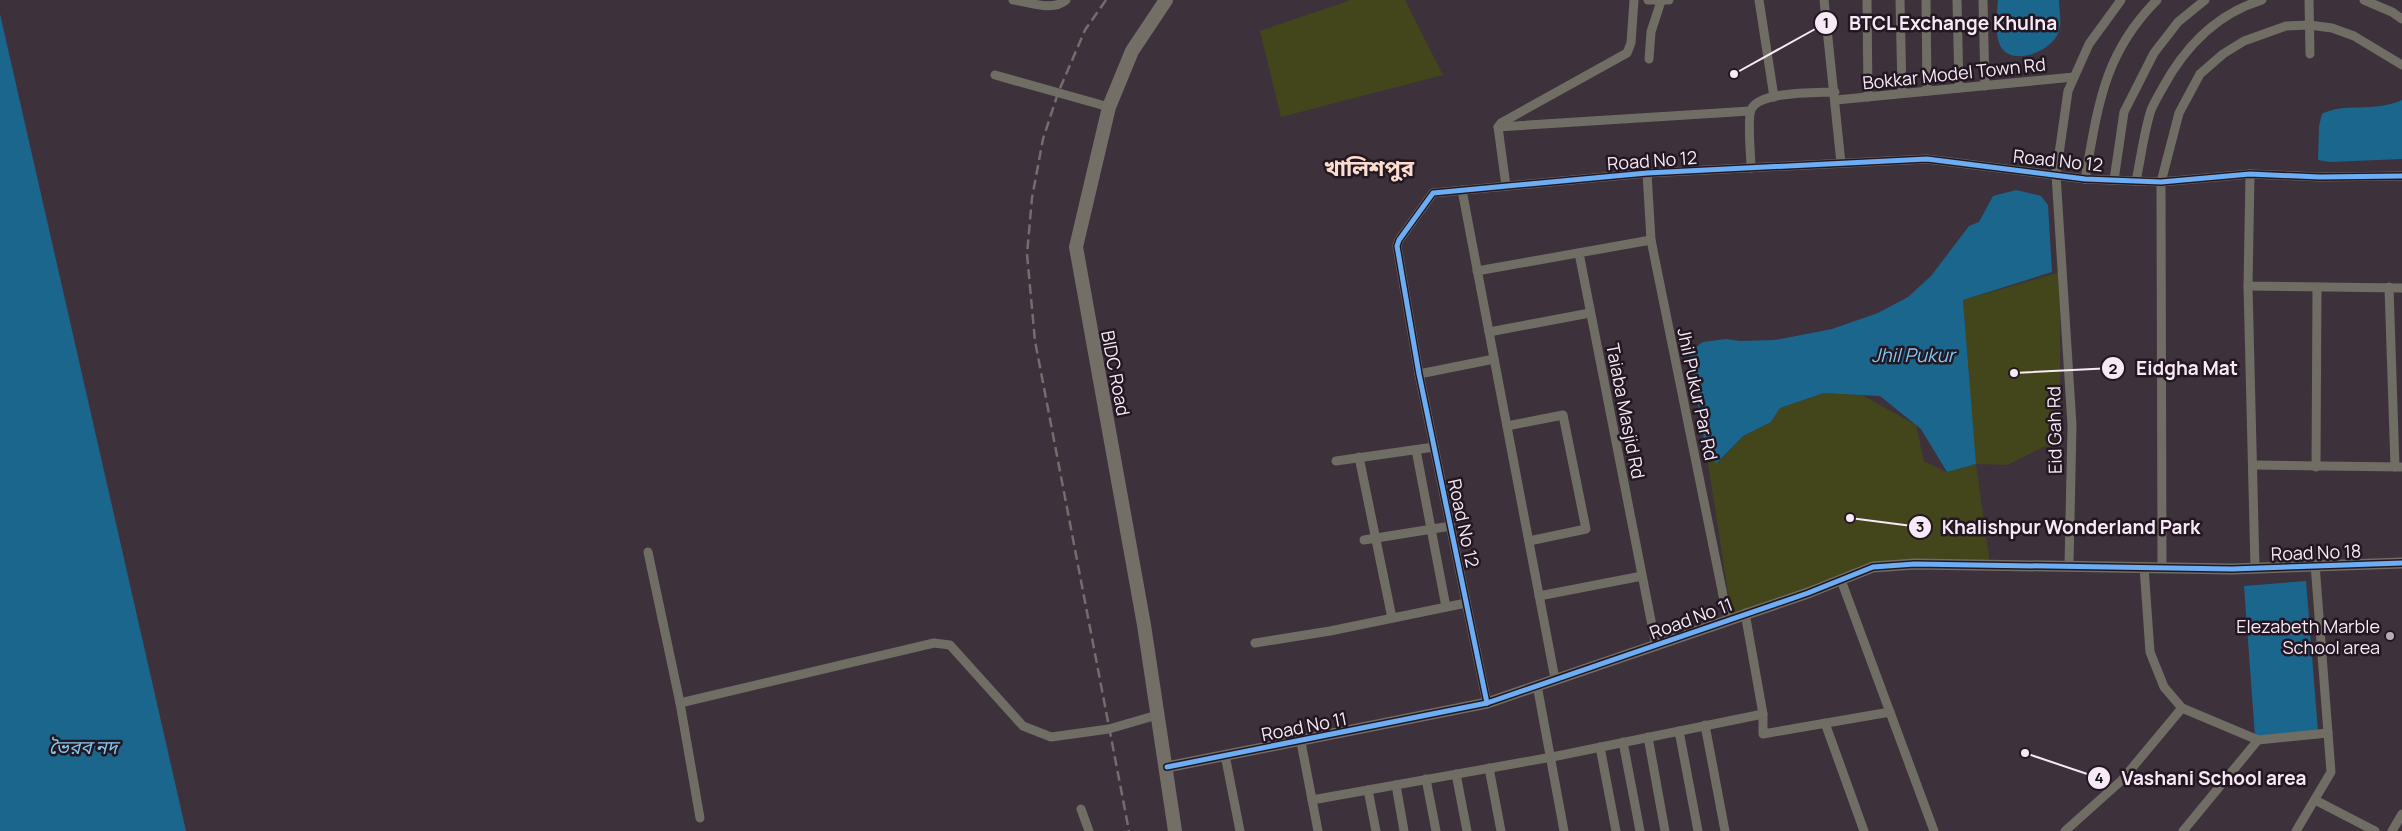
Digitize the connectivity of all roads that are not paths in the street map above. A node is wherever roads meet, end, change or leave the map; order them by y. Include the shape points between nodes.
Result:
1 (1014, 0) edge
2 (1066, 0) edge
3 (1166, 0) edge
4 (1634, 0) edge
5 (1648, 0) edge
6 (1665, 0) edge
7 (1759, 0) edge
8 (1824, 0) edge
9 (1867, 0) edge
10 (1900, 0) edge
11 (1926, 0) edge
12 (1957, 0) edge
13 (1983, 0) edge
14 (2121, 0) edge
15 (2157, 0) edge
16 (2205, 0) edge
17 (2262, 0) edge
18 (2309, 0) edge
19 (2364, 0) edge
20 (2402, 19) edge
21 (2310, 25) junction
22 (2310, 54) dead end
23 (1649, 59) dead end
24 (2402, 65) edge
25 (995, 74) dead end
26 (2074, 77) junction
27 (1985, 86) junction
28 (1959, 88) junction
29 (1927, 91) junction
30 (1902, 94) junction
31 (1774, 96) junction
32 (1835, 96) junction
33 (1868, 97) junction
34 (1109, 107) junction
35 (1750, 111) junction
36 (1498, 127) junction
37 (1841, 163) junction
38 (1752, 168) junction
39 (1647, 173) junction
40 (2250, 174) junction
41 (2056, 175) junction
42 (2402, 176) edge
43 (2085, 179) junction
44 (2114, 180) junction
45 (2136, 181) junction
46 (2161, 182) junction
47 (1506, 186) junction
48 (1462, 190) junction
49 (1650, 240) junction
50 (1579, 253) junction
51 (1477, 271) junction
52 (2248, 286) junction
53 (2317, 288) junction
54 (2389, 288) junction
55 (2402, 288) edge
56 (1590, 313) junction
57 (1489, 332) junction
58 (1494, 358) junction
59 (1419, 374) junction
60 (1507, 426) junction
61 (1434, 447) junction
62 (1416, 450) junction
63 (1359, 456) junction
64 (1336, 461) dead end
65 (2253, 465) junction
66 (2316, 467) junction
67 (2399, 467) edge
68 (1450, 526) junction
69 (1431, 530) junction
70 (1375, 538) junction
71 (1364, 540) dead end
72 (1529, 541) junction
73 (648, 552) dead end
74 (2402, 563) edge
75 (2315, 564) junction
76 (2069, 565) junction
77 (2144, 566) junction
78 (2162, 567) junction
79 (2255, 568) junction
80 (2232, 569) joint
81 (1642, 576) junction
82 (1841, 580) junction
83 (1539, 596) junction
84 (1466, 603) junction
85 (1446, 607) junction
86 (1745, 613) junction
87 (1392, 618) junction
88 (1728, 620) junction
89 (1255, 643) dead end
90 (1656, 646) junction
91 (1555, 679) junction
92 (1537, 685) junction
93 (680, 703) junction
94 (1487, 703) junction
95 (2182, 708) junction
96 (1890, 712) junction
97 (1762, 714) junction
98 (1157, 715) junction
99 (1825, 723) junction
100 (1705, 725) junction
101 (1679, 731) junction
102 (2328, 733) junction
103 (1648, 737) junction
104 (2258, 740) junction
105 (1301, 742) junction
106 (1623, 742) junction
107 (1600, 747) junction
108 (1225, 755) junction
109 (1552, 757) junction
110 (1167, 767) junction
111 (1489, 768) junction
112 (1456, 774) junction
113 (1426, 779) junction
114 (1396, 785) junction
115 (1368, 790) junction
116 (1312, 800) junction
117 (2315, 800) junction
118 (1081, 809) dead end
119 (2402, 814) edge
120 (700, 818) dead end
121 (1089, 831) edge
122 (1175, 831) edge
123 (1184, 831) edge
124 (1240, 831) edge
125 (1318, 831) edge
126 (1376, 831) edge
127 (1404, 831) edge
128 (1436, 831) edge
129 (1467, 831) edge
130 (1501, 831) edge
131 (1564, 831) edge
132 (1616, 831) edge
133 (1640, 831) edge
134 (1665, 831) edge
135 (1698, 831) edge
136 (1725, 831) edge
137 (1864, 831) edge
138 (1934, 831) edge
139 (2065, 831) edge
140 (2184, 831) edge
141 (2296, 831) edge
142 (2375, 831) edge
143 (2392, 831) edge

1 - 2 street via 1052,6
3 - 34 main road, BIDC Road via 1140,37
4 - 36 street via 1631,43 1627,53
5 - 6 street
6 - 23 street via 1651,32
7 - 31 street
8 - 32 street
9 - 33 street
10 - 30 street
11 - 29 street
12 - 28 street
13 - 27 street
14 - 26 street, Eid Gah Rd via 2089,44
15 - 43 street via 2124,42 2106,78 2099,98
16 - 44 street via 2178,22 2154,52 2124,112
17 - 45 street via 2248,4 2215,23 2188,48 2152,108
18 - 21 street
19 - 20 street
21 - 22 street
21 - 24 street via 2354,36
21 - 46 street via 2286,26 2244,41 2200,74 2179,114
25 - 34 street
26 - 27 street, Bokkar Model Town Rd
26 - 41 street, Eid Gah Rd via 2068,91
27 - 28 street, Bokkar Model Town Rd
28 - 29 street, Bokkar Model Town Rd
29 - 30 street, Bokkar Model Town Rd
30 - 33 street, Bokkar Model Town Rd
31 - 32 street, Bokkar Model Town Rd
31 - 35 street via 1755,103
32 - 33 street, Bokkar Model Town Rd
32 - 37 street
34 - 98 main road, BIDC Road via 1076,247 1144,625
35 - 36 street
35 - 38 street
36 - 47 street
37 - 38 street, Road No 12
37 - 41 street, Road No 12 via 1927,159
38 - 39 street, Road No 12
39 - 47 street, Road No 12
39 - 49 street, Jhil Pukur Par Rd
40 - 42 street, Road No 12
40 - 46 street, Road No 12
40 - 52 street
41 - 43 street, Road No 12
41 - 76 street, Eid Gah Rd via 2072,425
43 - 44 street, Road No 12
44 - 45 street, Road No 12
45 - 46 street, Road No 12
46 - 78 street
47 - 48 street, Road No 12
48 - 51 street
48 - 59 street, Road No 12 via 1433,193 1399,240
49 - 50 street
49 - 88 street, Jhil Pukur Par Rd
50 - 51 street
50 - 56 street, Taiaba Masjid Rd
51 - 57 street
52 - 53 street
52 - 65 street
53 - 54 street
53 - 66 street
54 - 55 street
54 - 67 street
56 - 57 street
56 - 81 street, Taiaba Masjid Rd
57 - 58 street
58 - 59 street
58 - 60 street
59 - 61 street, Road No 12
60 - 72 street
60 - 72 street via 1563,415 1586,530
61 - 62 street
61 - 68 street, Road No 12
62 - 63 street
62 - 69 street
63 - 64 street
63 - 70 street
65 - 66 street
65 - 79 street
66 - 67 street
68 - 69 street
68 - 84 street, Road No 12
69 - 70 street
69 - 85 street
70 - 71 street
70 - 87 street
72 - 83 street
73 - 93 street
74 - 75 street, Road No 18
75 - 79 street, Road No 18
75 - 102 street
76 - 77 street, Road No 11
76 - 82 street, Road No 11 via 1915,564 1873,567
77 - 78 street, Road No 11
77 - 95 street via 2150,652 2164,687
78 - 80 street, Road No 11
79 - 80 street, Road No 18
81 - 83 street
81 - 90 street, Taiaba Masjid Rd
82 - 86 street, Road No 11
82 - 96 street
83 - 91 street
84 - 85 street
84 - 94 street, Road No 12
85 - 87 street
86 - 88 street, Road No 11
86 - 97 street
87 - 89 street
88 - 90 street, Road No 11
90 - 91 street, Road No 11
91 - 92 street, Road No 11
92 - 94 street, Road No 11
92 - 109 street
93 - 98 street via 934,644 950,645 1023,726 1051,737 1109,729
93 - 120 street
94 - 105 street, Road No 11
95 - 104 street
95 - 139 street via 2122,780
96 - 99 street
96 - 138 street
97 - 99 street via 1763,734
97 - 100 street
98 - 110 main road, BIDC Road
99 - 137 street
100 - 101 street
100 - 136 street
101 - 103 street
101 - 135 street
102 - 104 street
102 - 117 street via 2331,772
103 - 106 street
103 - 134 street
104 - 140 street
105 - 108 street, Road No 11
105 - 116 street
106 - 107 street
106 - 133 street
107 - 109 street
107 - 132 street
108 - 110 street, Road No 11
108 - 124 street
109 - 111 street
109 - 131 street
110 - 122 main road, BIDC Road
110 - 123 main road, BIDC Road
111 - 112 street
111 - 130 street
112 - 113 street
112 - 129 street
113 - 114 street
113 - 128 street
114 - 115 street
114 - 127 street
115 - 116 street
115 - 126 street
116 - 125 street
117 - 141 street
117 - 142 street
118 - 121 street
119 - 143 street

